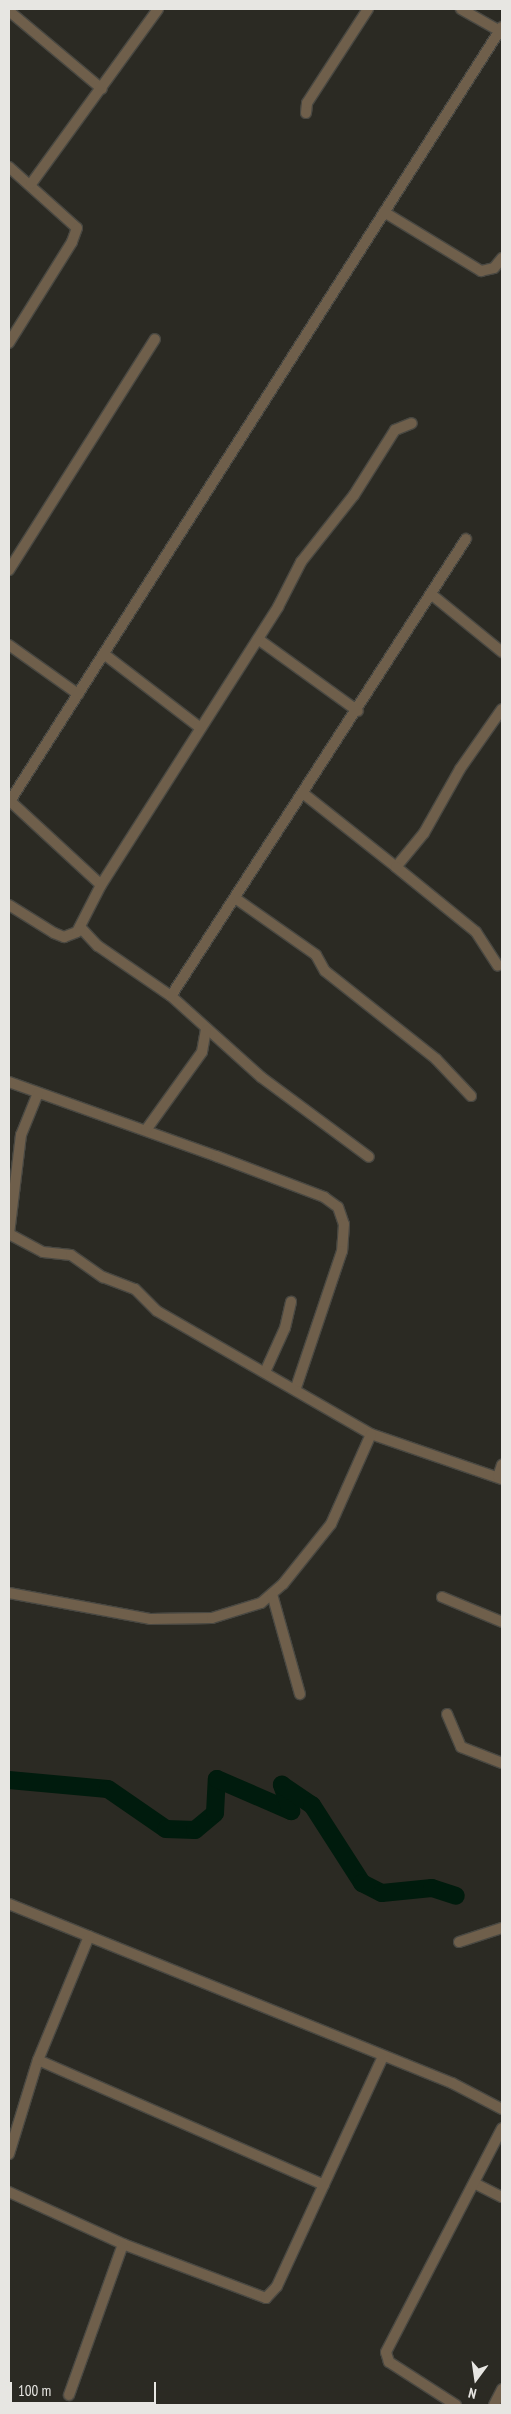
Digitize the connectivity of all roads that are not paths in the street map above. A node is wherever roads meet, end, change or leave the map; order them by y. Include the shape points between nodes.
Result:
1 (158, 9) edge
2 (368, 9) edge
3 (462, 9) edge
4 (10, 11) edge
5 (501, 29) edge
6 (102, 89) junction
7 (306, 113) dead end
8 (9, 167) edge
9 (31, 184) junction
10 (384, 212) junction
11 (502, 258) edge
12 (155, 339) dead end
13 (9, 343) edge
14 (412, 423) dead end
15 (466, 540) dead end
16 (9, 570) edge
17 (431, 594) junction
18 (258, 639) junction
19 (9, 645) edge
20 (502, 652) edge
21 (104, 654) junction
22 (78, 694) junction
23 (502, 709) edge
24 (358, 711) junction
25 (199, 727) junction
26 (304, 794) junction
27 (9, 800) edge
28 (396, 867) junction
29 (100, 885) junction
30 (235, 898) junction
31 (9, 906) edge
32 (80, 927) junction
33 (498, 966) dead end
34 (171, 996) junction
35 (206, 1030) junction
36 (9, 1082) edge
37 (38, 1093) junction
38 (470, 1096) dead end
39 (146, 1130) junction
40 (369, 1158) dead end
41 (9, 1234) edge
42 (291, 1302) dead end
43 (265, 1372) junction
44 (296, 1388) junction
45 (371, 1434) junction
46 (502, 1464) edge
47 (500, 1478) edge
48 (9, 1593) edge
49 (272, 1594) junction
50 (442, 1597) dead end
51 (502, 1622) edge
52 (300, 1694) dead end
53 (447, 1714) dead end
54 (502, 1763) edge
55 (9, 1904) edge
56 (502, 1928) edge
57 (88, 1936) junction
58 (459, 1942) dead end
59 (383, 2056) junction
60 (38, 2060) junction
61 (502, 2109) edge
62 (502, 2128) edge
63 (9, 2154) edge
64 (474, 2183) junction
65 (324, 2184) junction
66 (9, 2192) edge
67 (502, 2197) edge
68 (123, 2244) junction
69 (502, 2389) edge
70 (69, 2395) dead end
71 (456, 2405) edge
72 (494, 2405) edge

1 - 6 street
2 - 7 street via 308,104
3 - 5 street
4 - 6 street
5 - 10 street
6 - 9 street
8 - 9 street
9 - 13 street via 77,228 72,242
10 - 11 street via 482,271 494,268
10 - 21 street
12 - 16 street
14 - 18 street via 395,430 369,465 354,495 301,562
15 - 17 street
17 - 20 street
17 - 24 street
18 - 24 street
18 - 25 street
19 - 22 street
21 - 22 street
21 - 25 street
22 - 27 street
23 - 28 street via 460,769 424,833
24 - 26 street
25 - 29 street
26 - 28 street
26 - 30 street
27 - 29 street
28 - 33 street via 476,932
29 - 32 street
30 - 34 street
30 - 38 street via 316,956 325,971 436,1060
31 - 32 street via 64,936
32 - 34 street via 98,946
34 - 35 street
35 - 39 street via 202,1052
35 - 40 street via 261,1078
36 - 37 street
37 - 39 street
37 - 41 street via 21,1134
39 - 44 street via 324,1197 338,1207 344,1224 342,1251
41 - 43 street via 43,1252 71,1255 103,1277 135,1289 157,1311
42 - 43 street via 285,1328
43 - 44 street
44 - 45 street
45 - 47 street
45 - 49 street via 331,1524 313,1551
46 - 47 street
48 - 49 street via 150,1619 212,1618 244,1610
49 - 52 street
50 - 51 street
53 - 54 street via 461,1747
55 - 57 street
56 - 58 street
57 - 59 street
57 - 60 street
59 - 61 street
59 - 65 street
60 - 63 street
60 - 65 street
62 - 64 street
64 - 67 street
64 - 71 street via 386,2352 390,2362
65 - 68 street via 277,2286 266,2298
66 - 68 street
68 - 70 street
69 - 72 street

